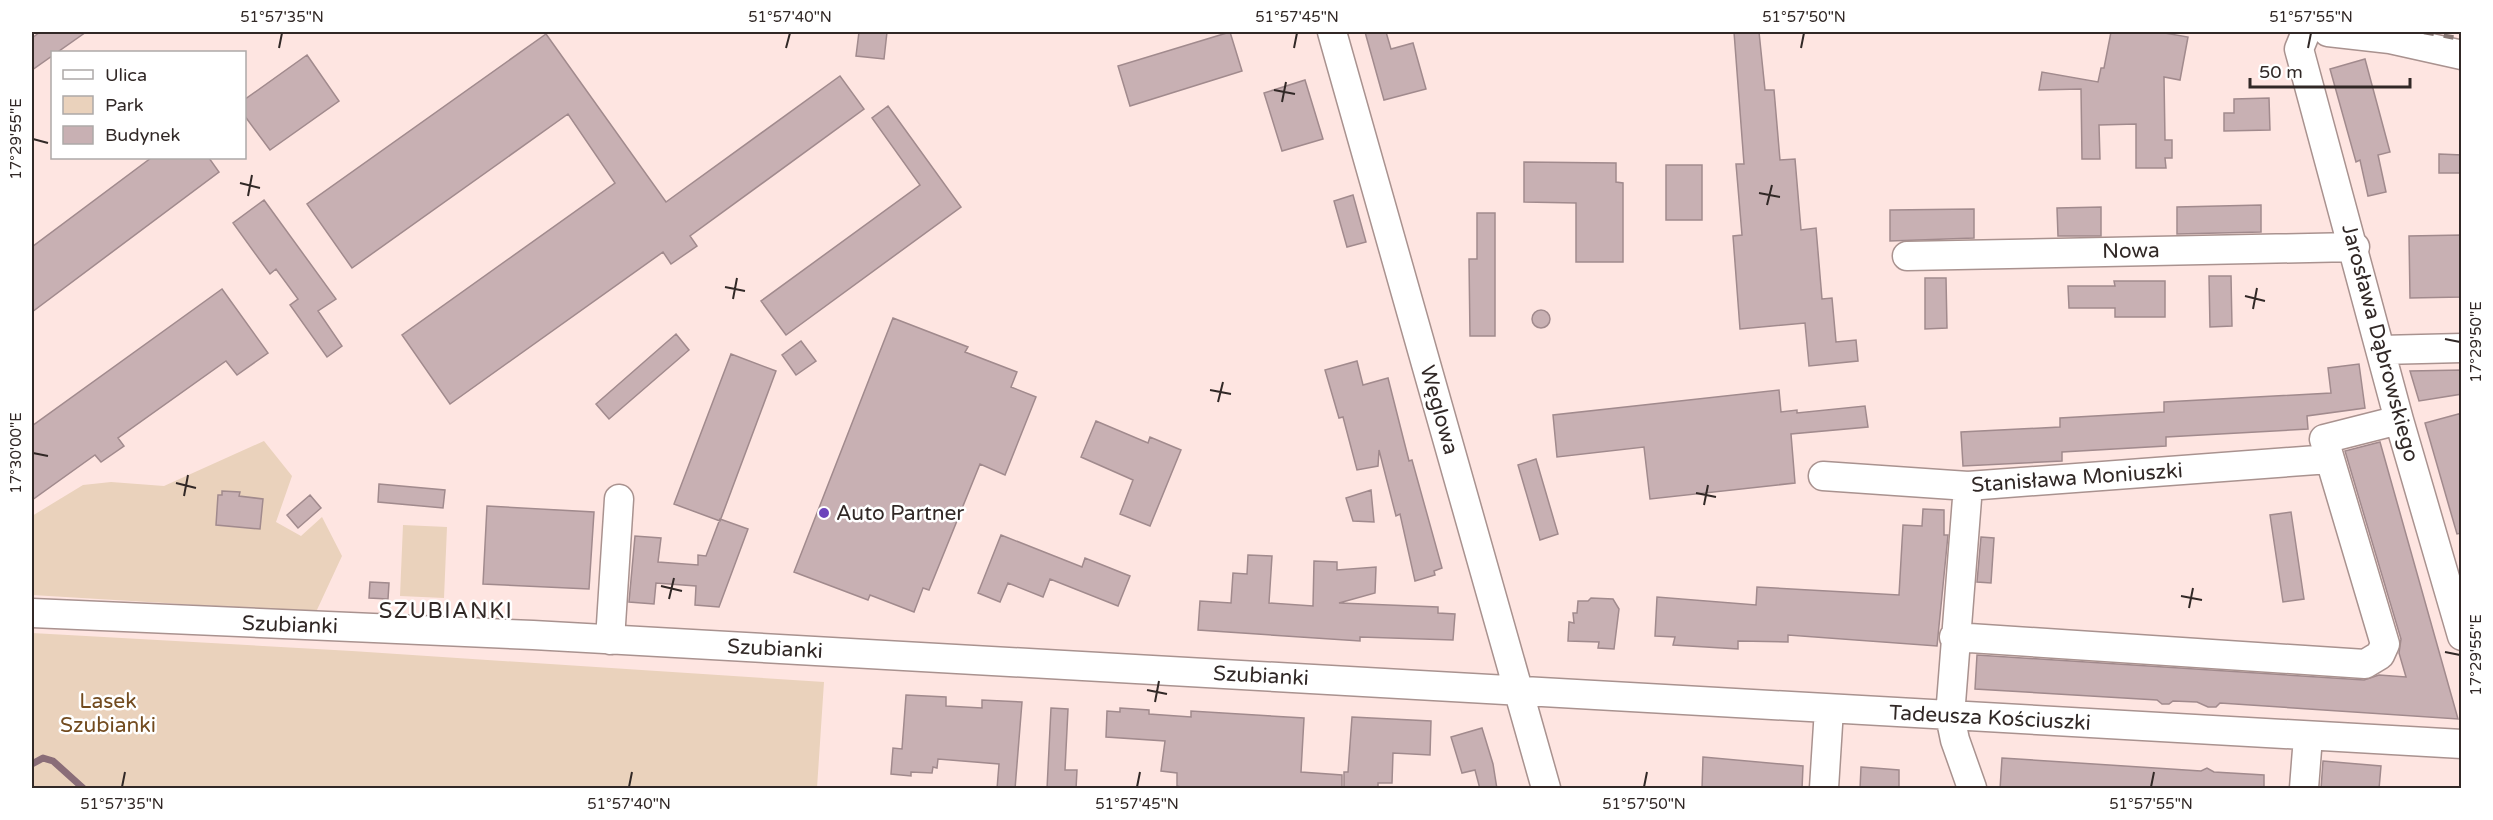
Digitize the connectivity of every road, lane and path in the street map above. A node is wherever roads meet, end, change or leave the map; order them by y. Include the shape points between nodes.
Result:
1 (1332, 32) edge
2 (2328, 32) edge
3 (2303, 40) edge
4 (2462, 56) edge
5 (2355, 247) junction
6 (1906, 256) dead end
7 (2462, 348) edge
8 (2381, 350) junction
9 (2399, 420) junction
10 (2330, 459) junction
11 (1823, 476) dead end
12 (1968, 486) junction
13 (619, 499) dead end
14 (32, 613) edge
15 (2462, 636) edge
16 (1954, 637) junction
17 (610, 640) junction
18 (1519, 692) junction
19 (1829, 709) junction
20 (1950, 716) junction
21 (2308, 737) junction
22 (2462, 744) edge
23 (1546, 789) edge
24 (1824, 789) edge
25 (1972, 789) edge
26 (2304, 789) edge

1 - 18 street, Węglowa
2 - 4 street via 2391,39
3 - 5 street, Jarosława Dąbrowskiego
5 - 6 street, Nowa
5 - 8 street, Jarosława Dąbrowskiego
7 - 8 street
8 - 9 street, Jarosława Dąbrowskiego
9 - 10 street via 2324,440
9 - 15 street, Jarosława Dąbrowskiego
10 - 12 street, Stanisława Moniuszki
10 - 16 street via 2385,645 2380,655 2365,664
11 - 12 street, Stanisława Moniuszki
12 - 16 street
13 - 17 street
14 - 17 street, Szubianki
16 - 20 street
17 - 18 street, Szubianki
18 - 19 street, Tadeusza Kościuszki
18 - 23 street, Węglowa
19 - 20 street, Tadeusza Kościuszki
19 - 24 street
20 - 21 street, Tadeusza Kościuszki
20 - 25 street via 1954,740
21 - 22 street, Tadeusza Kościuszki
21 - 26 street

